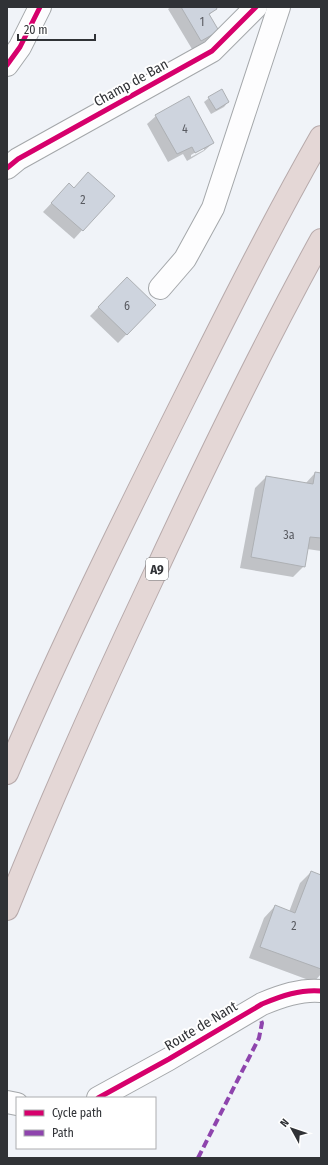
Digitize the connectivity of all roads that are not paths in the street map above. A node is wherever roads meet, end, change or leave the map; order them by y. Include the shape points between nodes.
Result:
1 (40, 7) edge
2 (279, 7) edge
3 (253, 8) edge
4 (7, 65) edge
5 (321, 137) edge
6 (7, 168) edge
7 (321, 240) edge
8 (160, 288) dead end
9 (7, 773) edge
10 (7, 909) edge
11 (321, 991) edge
12 (100, 1097) edge

1 - 4 street
2 - 8 street via 213,208 185,259
3 - 6 street, Champ de Ban via 212,51 18,159
5 - 9 highway via 254,261 154,458
7 - 10 highway, A9 via 188,502 65,770
11 - 12 street, Route de Nant via 297,992 262,1004

